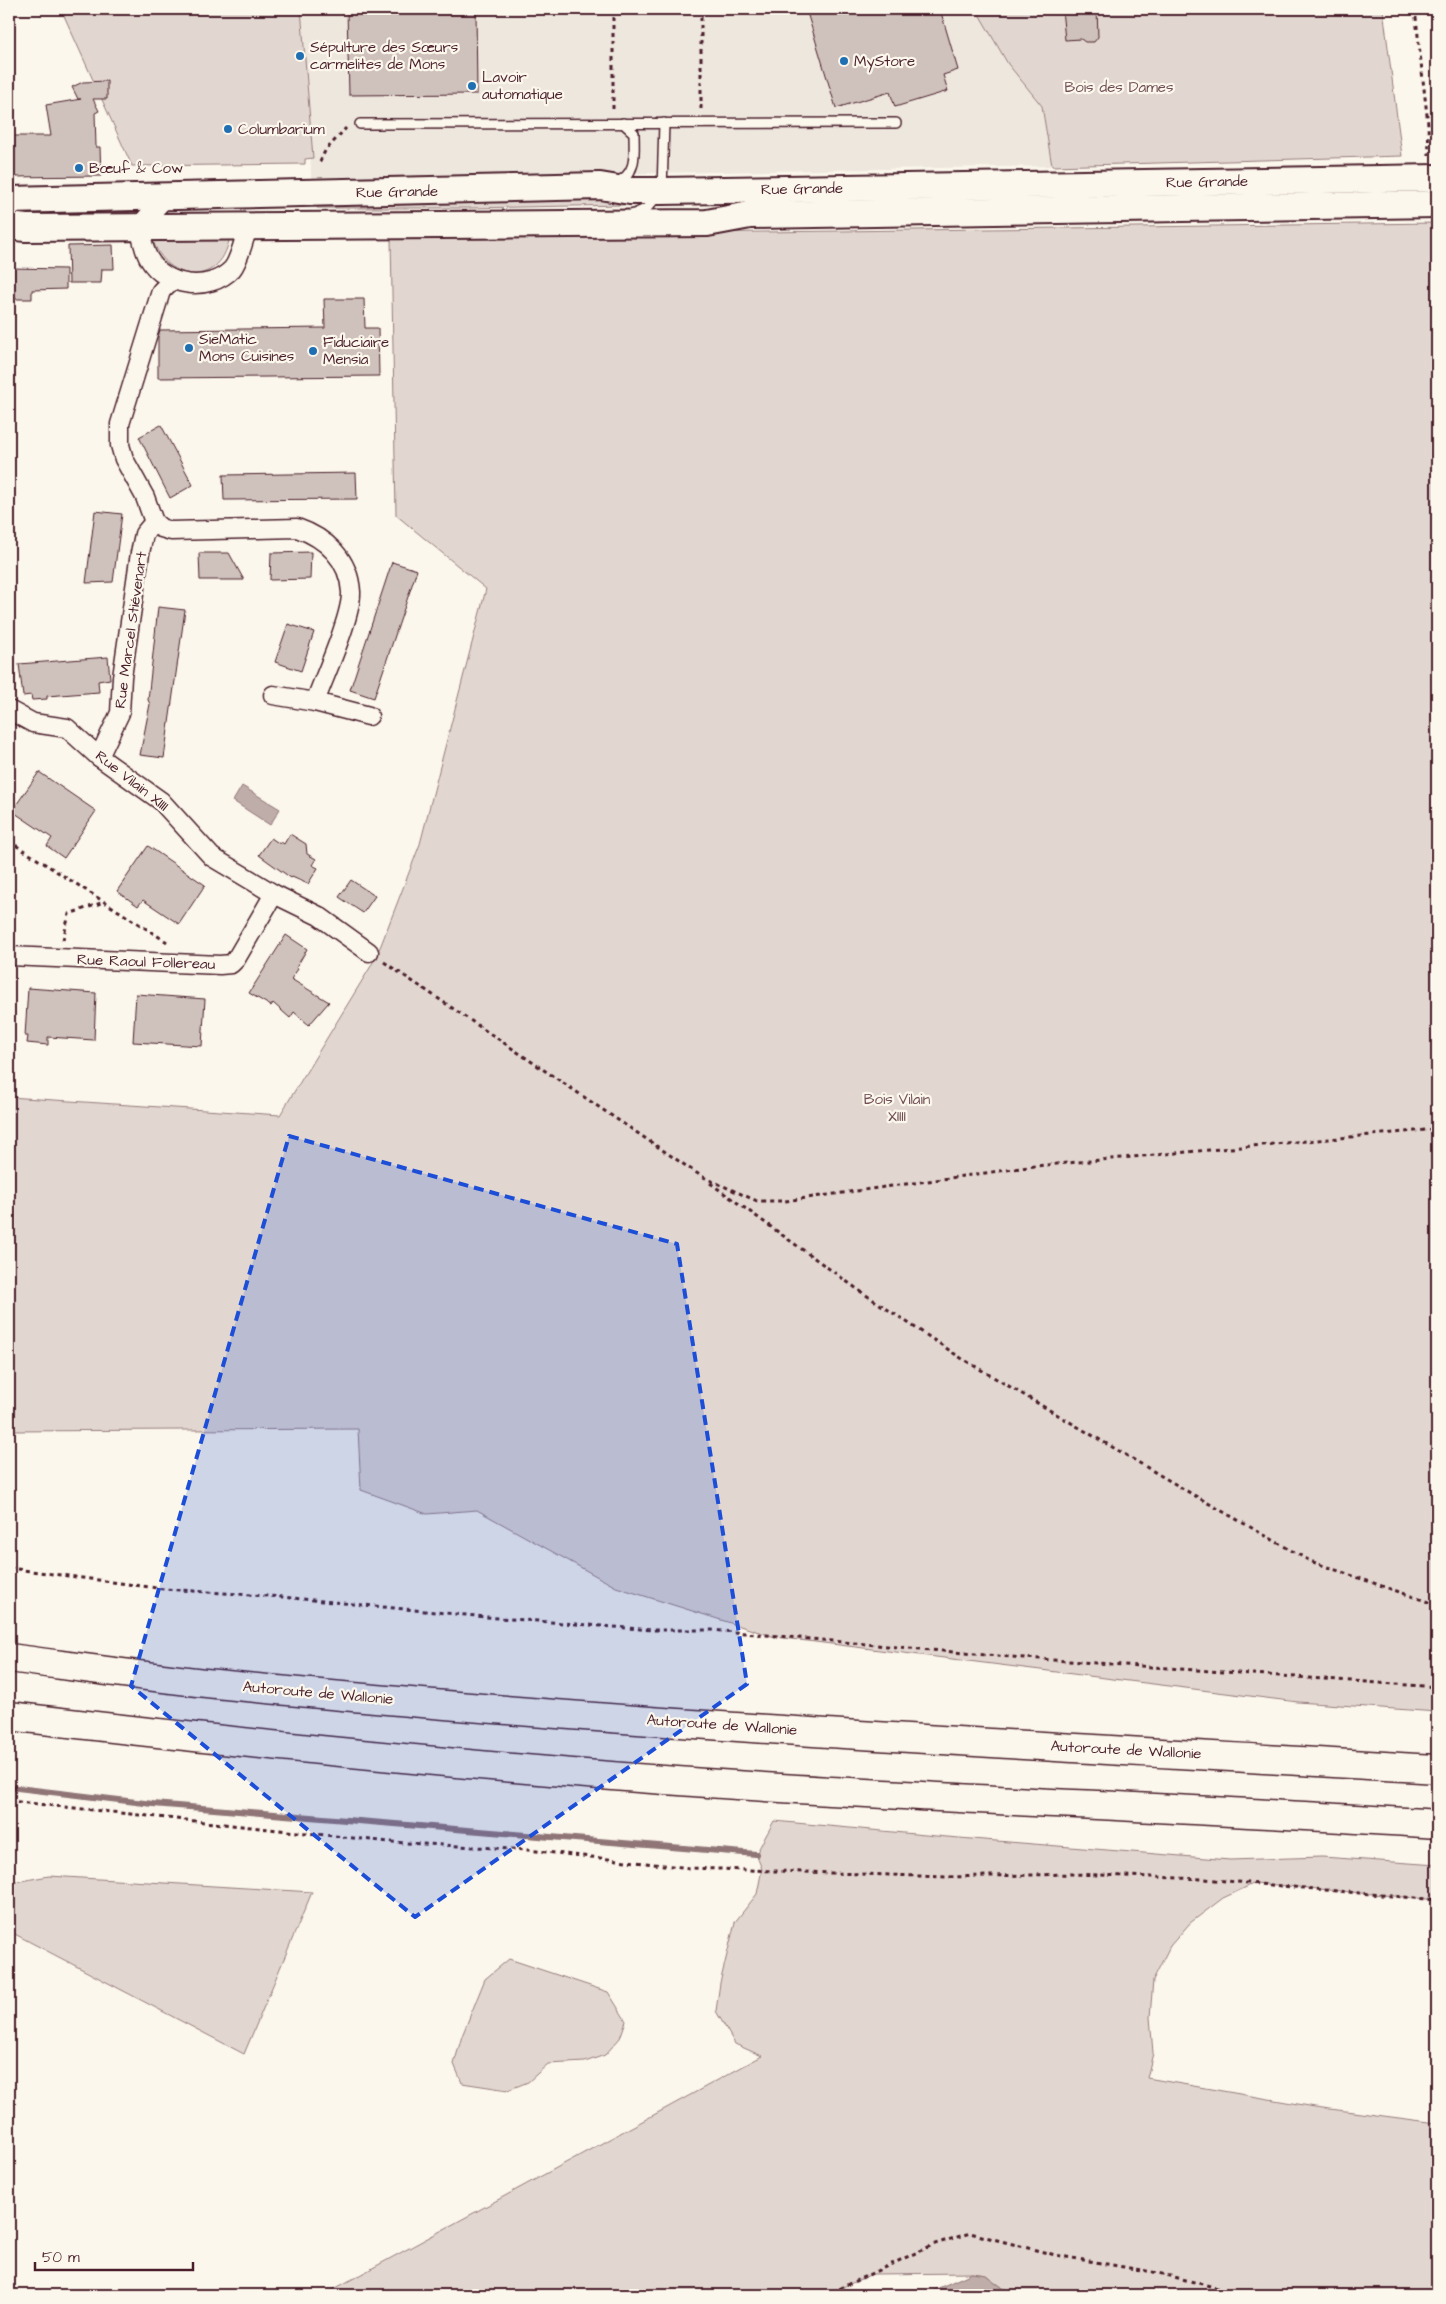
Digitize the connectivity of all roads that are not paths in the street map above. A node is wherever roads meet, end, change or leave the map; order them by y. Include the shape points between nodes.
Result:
1 (623, 123) junction
2 (664, 123) junction
3 (896, 123) dead end
4 (360, 124) road end
5 (1433, 178) edge
6 (600, 186) junction
7 (662, 191) junction
8 (166, 197) junction
9 (9, 200) edge
10 (1437, 204) edge
11 (619, 223) junction
12 (9, 226) edge
13 (139, 226) junction
14 (248, 226) junction
15 (172, 280) junction
16 (154, 522) junction
17 (273, 695) dead end
18 (315, 702) junction
19 (9, 710) edge
20 (368, 716) dead end
21 (100, 757) junction
22 (274, 894) junction
23 (370, 952) road end
24 (9, 956) edge
25 (9, 1658) edge
26 (9, 1716) edge
27 (1437, 1769) edge
28 (1402, 1822) junction
29 (1437, 1824) edge
30 (1437, 1833) edge

1 - 2 lane
1 - 4 lane
1 - 6 lane via 634,133 634,167 621,180
2 - 3 lane
2 - 7 lane
5 - 7 main road, Rue Grande
6 - 7 main road, Rue Grande via 630,191
6 - 8 main road, Rue Grande
7 - 11 lane via 646,209
8 - 9 main road, Rue Grande
8 - 13 street
10 - 11 main road, Rue Grande via 750,215 707,223
11 - 14 main road, Rue Grande
12 - 13 main road, Rue Grande
13 - 14 main road, Rue Grande
13 - 15 street via 150,260
14 - 15 street via 233,268 211,282 193,285
15 - 16 street via 161,290 120,424 124,459 145,497
16 - 18 street via 171,531 297,528 330,546 348,572 351,593
16 - 21 street, Rue Marcel Stiévenart via 144,534 140,553 120,713
17 - 18 street
18 - 20 street
19 - 21 street, Rue Vilain XIIII via 33,723 67,728
21 - 22 street, Rue Vilain XIIII via 161,801 212,857
22 - 23 street, Rue Vilain XIIII via 319,916
22 - 24 street, Rue Raoul Follereau via 231,964
25 - 27 highway, Autoroute de Wallonie via 214,1684 526,1711 815,1732
26 - 28 highway via 214,1740 525,1770 796,1789
28 - 29 highway
28 - 30 highway

